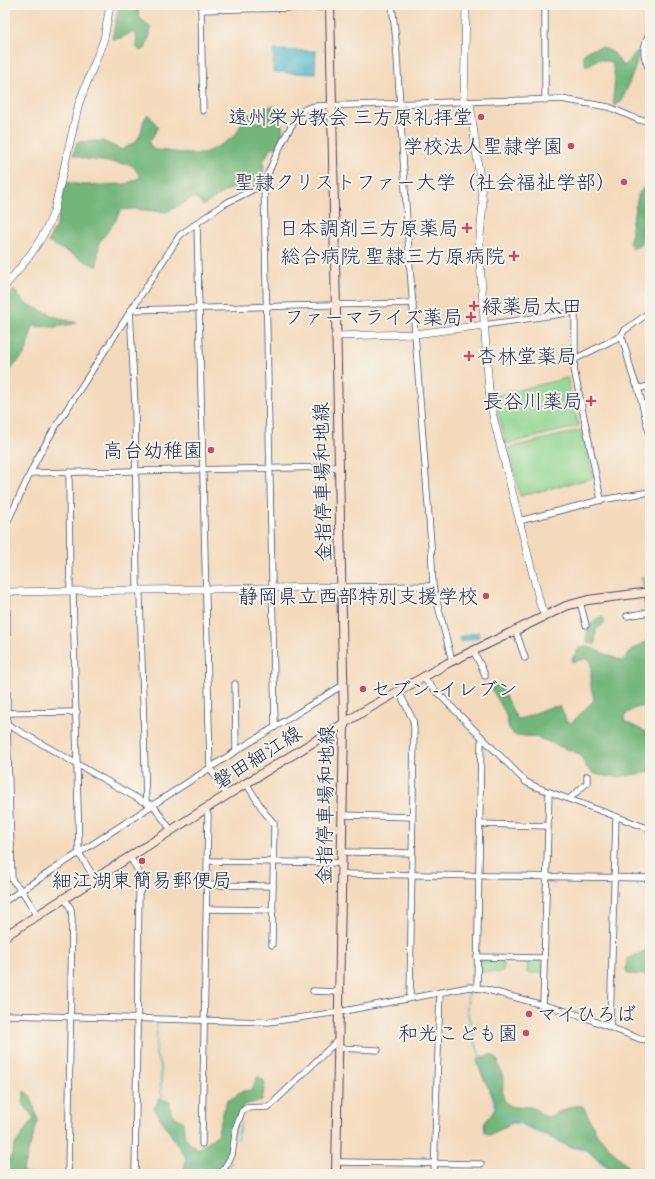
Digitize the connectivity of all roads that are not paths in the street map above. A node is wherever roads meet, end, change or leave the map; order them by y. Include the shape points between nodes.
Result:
1 (110, 5) edge
2 (392, 5) edge
3 (466, 5) edge
4 (545, 5) edge
5 (330, 6) edge
6 (650, 32) edge
7 (650, 71) edge
8 (545, 100) junction
9 (467, 103) junction
10 (400, 104) junction
11 (330, 106) junction
12 (203, 111) dead end
13 (650, 120) edge
14 (264, 184) junction
15 (197, 224) junction
16 (5, 286) edge
17 (413, 303) junction
18 (334, 306) junction
19 (266, 308) junction
20 (199, 309) junction
21 (130, 310) junction
22 (650, 312) edge
23 (484, 325) junction
24 (415, 334) junction
25 (336, 336) junction
26 (621, 336) junction
27 (575, 359) junction
28 (638, 386) junction
29 (650, 386) edge
30 (650, 437) edge
31 (338, 466) junction
32 (270, 468) junction
33 (203, 469) junction
34 (135, 471) junction
35 (69, 472) junction
36 (31, 473) junction
37 (650, 492) edge
38 (601, 500) junction
39 (519, 521) junction
40 (5, 527) edge
41 (433, 586) junction
42 (341, 587) junction
43 (272, 588) junction
44 (206, 589) junction
45 (139, 590) junction
46 (71, 591) junction
47 (6, 592) edge
48 (649, 592) edge
49 (580, 602) junction
50 (545, 615) junction
51 (627, 616) dead end
52 (586, 625) dead end
53 (515, 629) junction
54 (473, 650) junction
55 (525, 658) dead end
56 (452, 661) junction
57 (485, 676) dead end
58 (422, 677) junction
59 (235, 684) dead end
60 (343, 686) junction
61 (398, 690) junction
62 (77, 712) junction
63 (7, 713) junction
64 (344, 723) junction
65 (6, 724) edge
66 (275, 727) junction
67 (484, 740) junction
68 (236, 751) junction
69 (77, 764) junction
70 (210, 768) junction
71 (587, 776) dead end
72 (246, 783) junction
73 (549, 792) junction
74 (227, 795) junction
75 (569, 799) junction
76 (146, 803) junction
77 (153, 805) junction
78 (205, 809) junction
79 (342, 815) junction
80 (412, 817) junction
81 (616, 817) junction
82 (480, 824) junction
83 (547, 826) junction
84 (650, 829) edge
85 (171, 830) junction
86 (8, 845) edge
87 (342, 852) junction
88 (79, 853) junction
89 (412, 853) junction
90 (130, 857) junction
91 (208, 860) junction
92 (274, 861) junction
93 (342, 863) junction
94 (341, 874) junction
95 (411, 874) junction
96 (479, 876) junction
97 (546, 876) junction
98 (614, 878) junction
99 (650, 878) edge
100 (95, 879) junction
101 (207, 885) junction
102 (274, 886) junction
103 (22, 891) junction
104 (65, 899) junction
105 (5, 901) edge
106 (207, 909) junction
107 (273, 910) junction
108 (38, 916) junction
109 (5, 936) edge
110 (272, 945) dead end
111 (477, 957) junction
112 (545, 958) junction
113 (476, 988) junction
114 (313, 991) dead end
115 (339, 992) junction
116 (440, 992) junction
117 (410, 997) junction
118 (543, 1005) junction
119 (339, 1012) junction
120 (5, 1015) edge
121 (70, 1016) junction
122 (138, 1018) junction
123 (204, 1020) junction
124 (610, 1027) junction
125 (650, 1040) edge
126 (338, 1044) junction
127 (378, 1050) dead end
128 (202, 1144) dead end
129 (337, 1162) junction
130 (434, 1164) junction
131 (481, 1164) dead end
132 (68, 1174) edge
133 (135, 1174) edge
134 (221, 1174) edge
135 (336, 1174) edge
136 (434, 1174) edge

1 - 16 street via 104,39 79,103 49,225 35,250
2 - 10 street
3 - 9 street
4 - 8 street
5 - 11 main road, 金指停車場和地線
5 - 12 street via 201,10
6 - 7 street via 644,43 643,54
8 - 9 street
8 - 13 street via 561,99 588,103 609,107 639,120
9 - 10 street
9 - 23 street via 483,203 479,248
10 - 11 street
10 - 17 street
11 - 14 street via 304,109 297,117 270,167
11 - 18 main road, 金指停車場和地線
14 - 15 street via 224,204
14 - 19 street
15 - 20 street
15 - 21 street via 180,235
17 - 18 street
17 - 24 street
18 - 19 street
18 - 25 main road, 金指停車場和地線
19 - 20 street
19 - 32 street
20 - 21 street
20 - 33 street
21 - 34 street via 135,406
21 - 36 street via 54,429
22 - 26 street via 625,330
23 - 24 street
23 - 27 street via 575,312
23 - 39 street via 493,416
24 - 25 street
24 - 41 street
25 - 31 main road, 金指停車場和地線
26 - 27 street
26 - 28 street via 627,348 634,382
27 - 38 street via 574,369
28 - 29 street
28 - 30 street
31 - 32 street
31 - 42 main road, 金指停車場和地線
32 - 33 street
32 - 43 street
33 - 34 street
33 - 44 street
34 - 35 street
34 - 45 street
35 - 36 street
35 - 46 street
36 - 40 street
37 - 38 street
38 - 39 street
39 - 50 street
41 - 42 street
41 - 56 street
42 - 43 street
42 - 60 main road, 金指停車場和地線
43 - 44 street
43 - 66 street
44 - 45 street
44 - 70 street
45 - 46 street
45 - 76 street
46 - 47 street
46 - 62 street
47 - 63 street
48 - 49 main road, 磐田細江線
48 - 51 street via 650,612
49 - 50 main road, 磐田細江線
49 - 52 street
50 - 53 main road, 磐田細江線
53 - 54 main road, 磐田細江線
53 - 55 street
54 - 56 main road, 磐田細江線
54 - 57 street
56 - 58 main road, 磐田細江線
58 - 61 main road, 磐田細江線
58 - 67 street
59 - 68 street
60 - 64 main road, 金指停車場和地線
60 - 66 street
61 - 64 main road, 磐田細江線
61 - 80 street via 414,726
62 - 63 street
62 - 69 street
63 - 65 street
64 - 72 main road, 磐田細江線
64 - 79 main road, 金指停車場和地線
65 - 69 street
65 - 86 street
66 - 68 street
67 - 73 street via 526,782
67 - 82 street
68 - 70 street
69 - 76 street
69 - 88 street
70 - 74 street
70 - 77 street
71 - 75 street via 587,783
72 - 74 main road, 磐田細江線
72 - 92 street via 265,814 274,823
73 - 75 street
73 - 83 street
74 - 78 main road, 磐田細江線
75 - 81 street
76 - 77 street
77 - 85 street
77 - 88 street
78 - 85 main road, 磐田細江線
78 - 91 street via 208,815
79 - 80 street
79 - 87 main road, 金指停車場和地線
80 - 89 street
81 - 84 street
81 - 98 street
82 - 83 street
82 - 96 street
83 - 97 street
85 - 90 main road, 磐田細江線
86 - 103 street via 12,880
87 - 89 street
87 - 93 main road, 金指停車場和地線
88 - 100 street
88 - 103 street
89 - 95 street
90 - 100 main road, 磐田細江線
90 - 122 street via 146,884 139,893
91 - 92 street
91 - 101 street
92 - 93 street
92 - 102 street
93 - 94 main road, 金指停車場和地線
94 - 95 street
94 - 115 main road, 金指停車場和地線
95 - 96 street
95 - 117 street
96 - 97 street
96 - 111 street
97 - 98 street
97 - 112 street
98 - 99 street
98 - 124 street
100 - 104 main road, 磐田細江線
101 - 102 street
101 - 106 street
102 - 107 street
103 - 105 street
103 - 108 street
104 - 108 main road, 磐田細江線
104 - 121 street via 71,909 72,919
106 - 107 street
106 - 123 street
107 - 110 street
108 - 109 main road, 磐田細江線
111 - 112 street
111 - 113 street
112 - 118 street
113 - 116 street
113 - 118 street
114 - 115 street
115 - 119 main road, 金指停車場和地線
116 - 117 street
116 - 130 street
117 - 119 street
118 - 124 street
119 - 123 street via 269,1022
119 - 126 main road, 金指停車場和地線
120 - 121 street
121 - 122 street
121 - 132 street
122 - 123 street
122 - 133 street
123 - 128 street
124 - 125 street
126 - 127 street
126 - 129 main road, 金指停車場和地線
126 - 134 street via 271,1105 246,1108 242,1111 232,1155
129 - 130 street
129 - 135 main road, 金指停車場和地線
130 - 131 street
130 - 136 street

